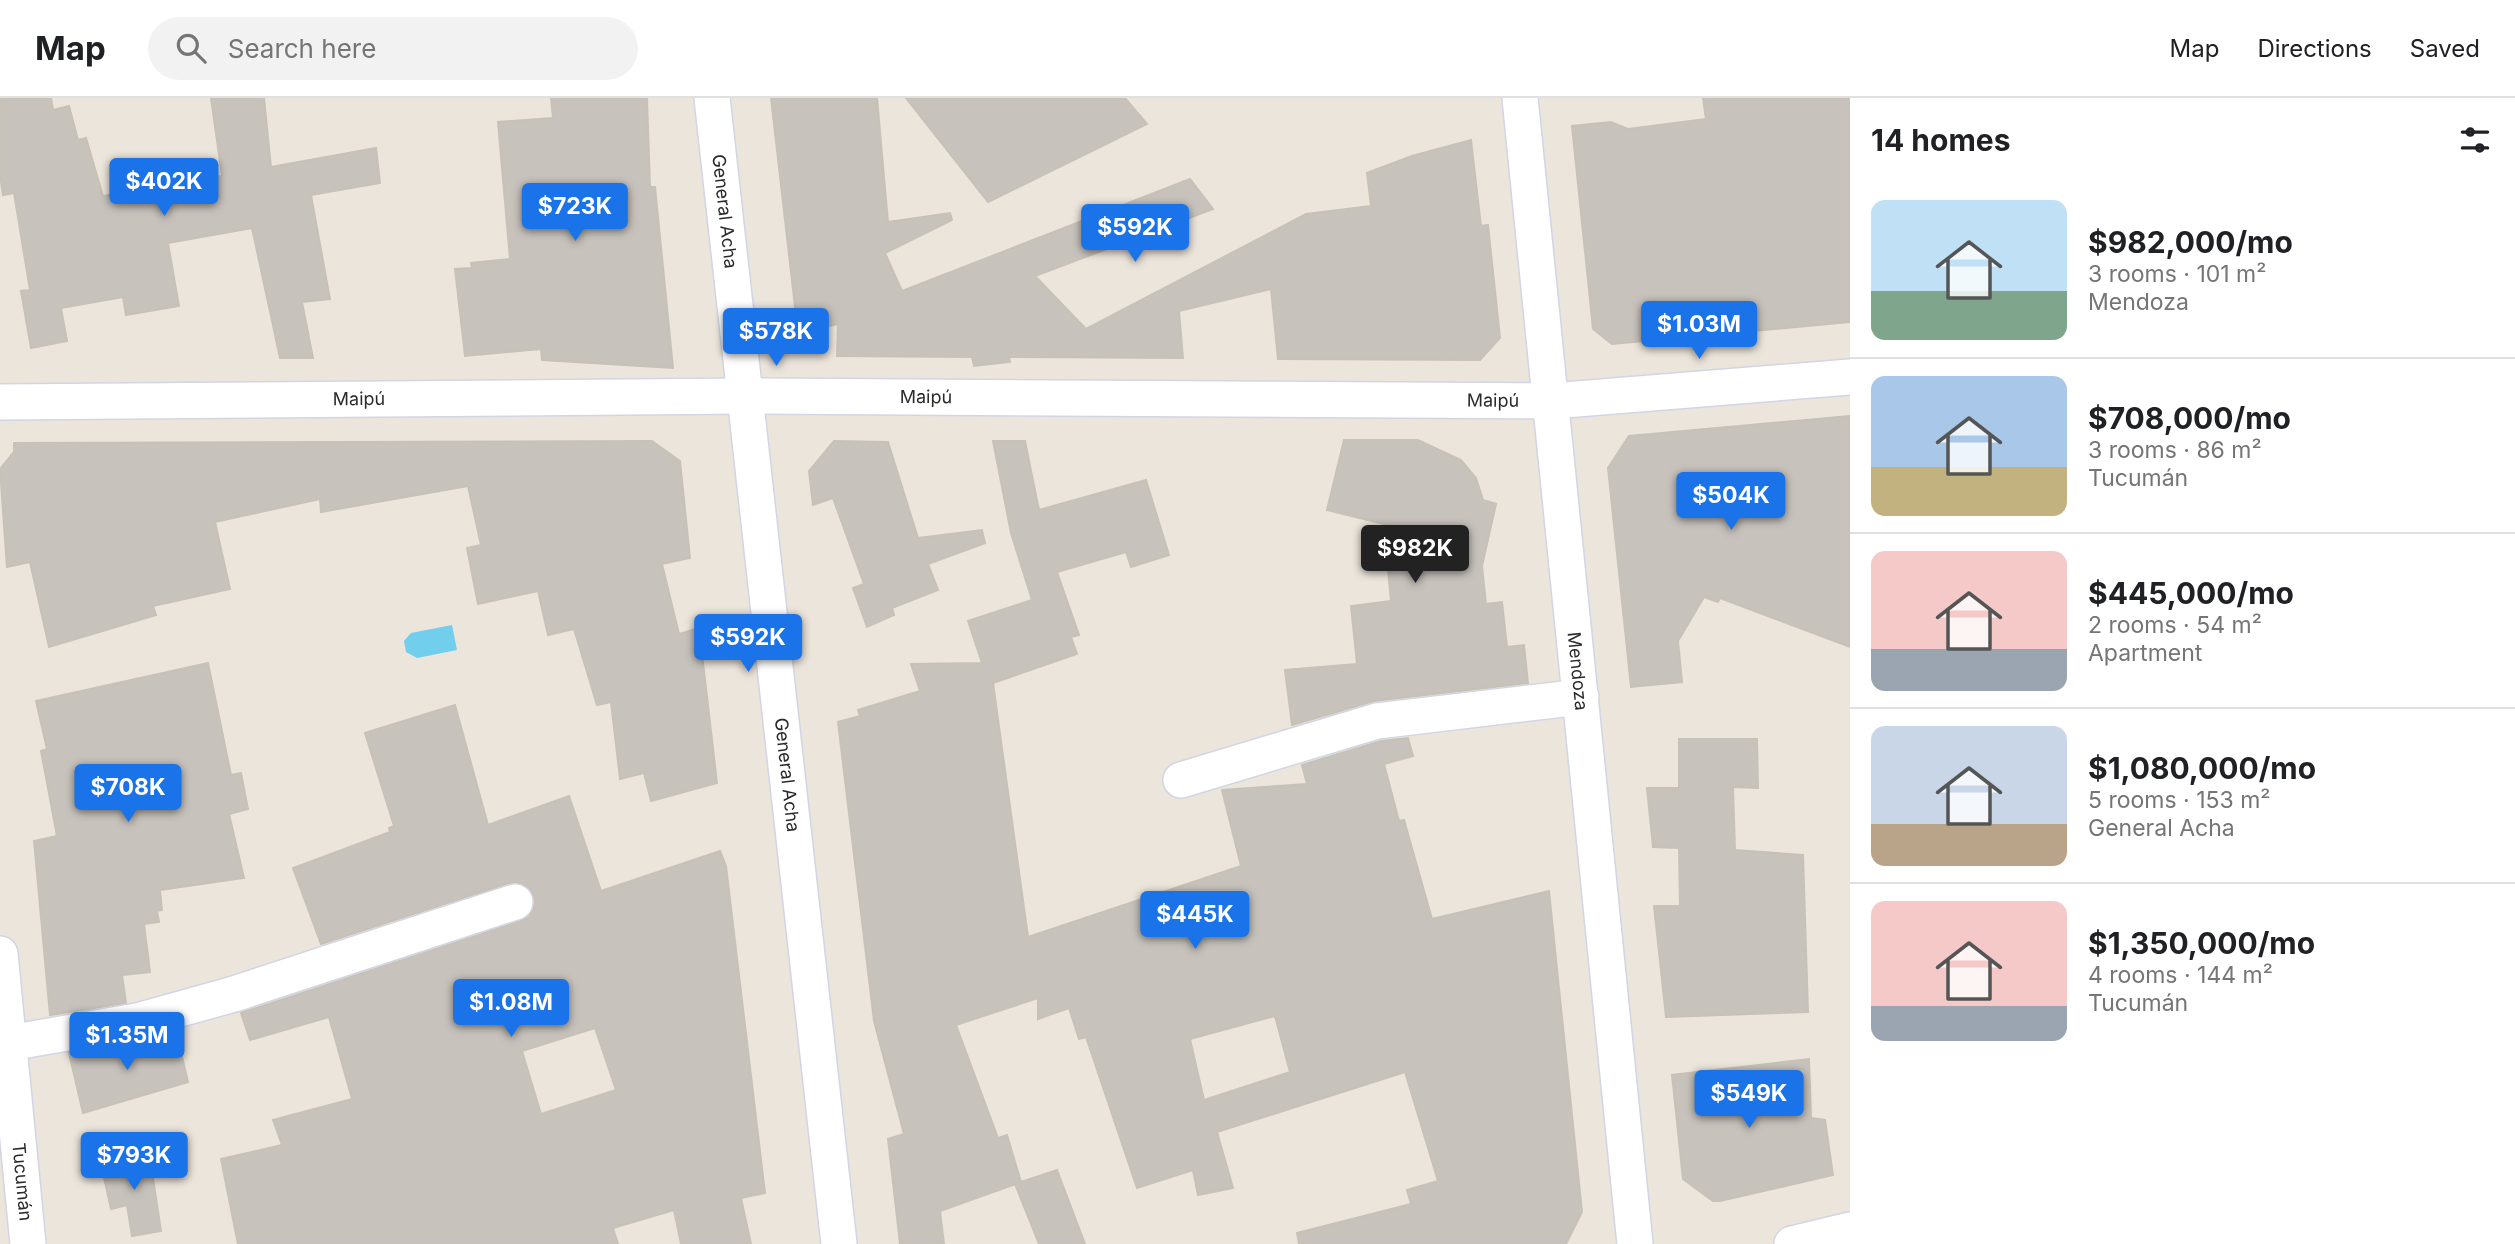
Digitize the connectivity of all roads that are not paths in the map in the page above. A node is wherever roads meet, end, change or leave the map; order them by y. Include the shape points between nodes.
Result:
1 (712, 98) edge
2 (1520, 98) edge
3 (1850, 377) edge
4 (745, 396) junction
5 (1552, 401) junction
6 (0, 402) edge
7 (1581, 696) junction
8 (1181, 780) dead end
9 (514, 902) dead end
10 (0, 954) edge
11 (9, 1043) junction
12 (1850, 1230) edge
13 (28, 1244) edge
14 (839, 1244) edge
15 (1635, 1244) edge
16 (1792, 1244) edge

1 - 4 street, General Acha
2 - 5 street, Mendoza
3 - 5 street, Maipú
4 - 5 street, Maipú
4 - 6 street, Maipú
4 - 14 street, General Acha
5 - 7 street, Mendoza
7 - 8 street via 1377,721
7 - 15 street, Mendoza
9 - 11 street via 234,994 137,1021
10 - 11 street, Tucumán
11 - 13 street, Tucumán
12 - 16 street

